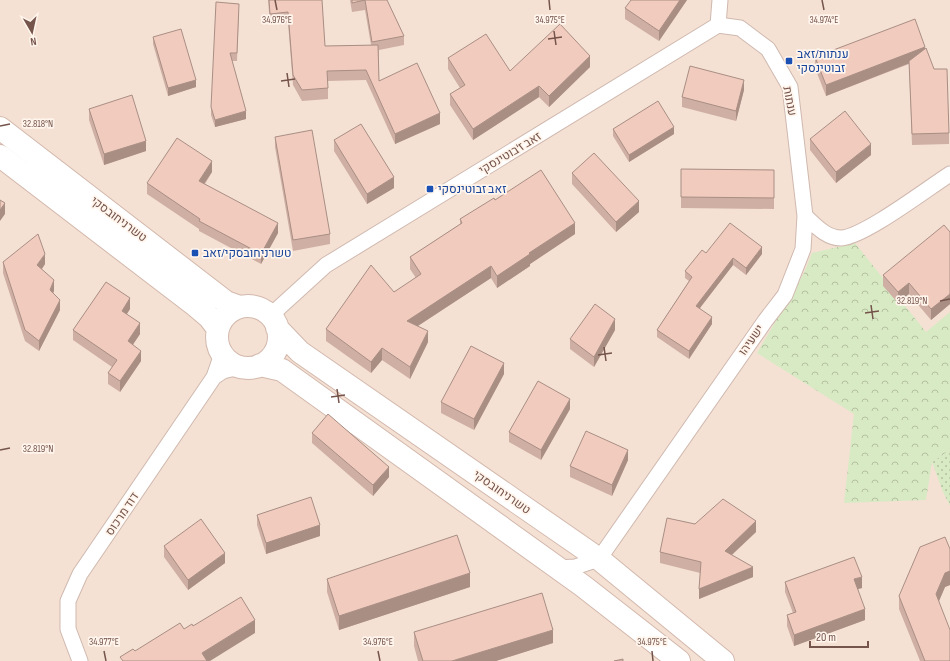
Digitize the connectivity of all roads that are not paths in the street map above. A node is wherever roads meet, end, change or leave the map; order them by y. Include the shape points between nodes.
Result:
1 (720, 0) edge
2 (718, 26) junction
3 (0, 128) edge
4 (0, 156) edge
5 (950, 174) edge
6 (805, 216) junction
7 (240, 307) junction
8 (273, 322) junction
9 (218, 329) junction
10 (230, 360) junction
11 (260, 365) junction
12 (599, 559) junction
13 (557, 568) junction
14 (80, 661) edge
15 (679, 661) edge
16 (723, 661) edge

1 - 2 street
2 - 6 street, ענתות via 740,28 768,49 790,87
2 - 8 street, זאב ז'בוטינסקי via 326,265
3 - 7 street, טשרניחובסקי via 226,302
4 - 9 street, טשרניחובסקי via 196,306
5 - 6 street via 864,231 841,238 823,233
6 - 12 street, ישעיהו via 803,249 786,295 765,321
7 - 8 street via 256,308
7 - 9 street via 226,315
8 - 11 street via 277,346 268,360
8 - 12 street, טשרניחובסקי via 300,352
9 - 10 street via 218,346
10 - 11 street via 246,368
10 - 14 street, דוד מרכוס via 214,377 80,574 68,601 68,629
11 - 13 street via 282,370
12 - 13 street via 575,567
12 - 16 street, טשרניחובסקי
13 - 15 street

